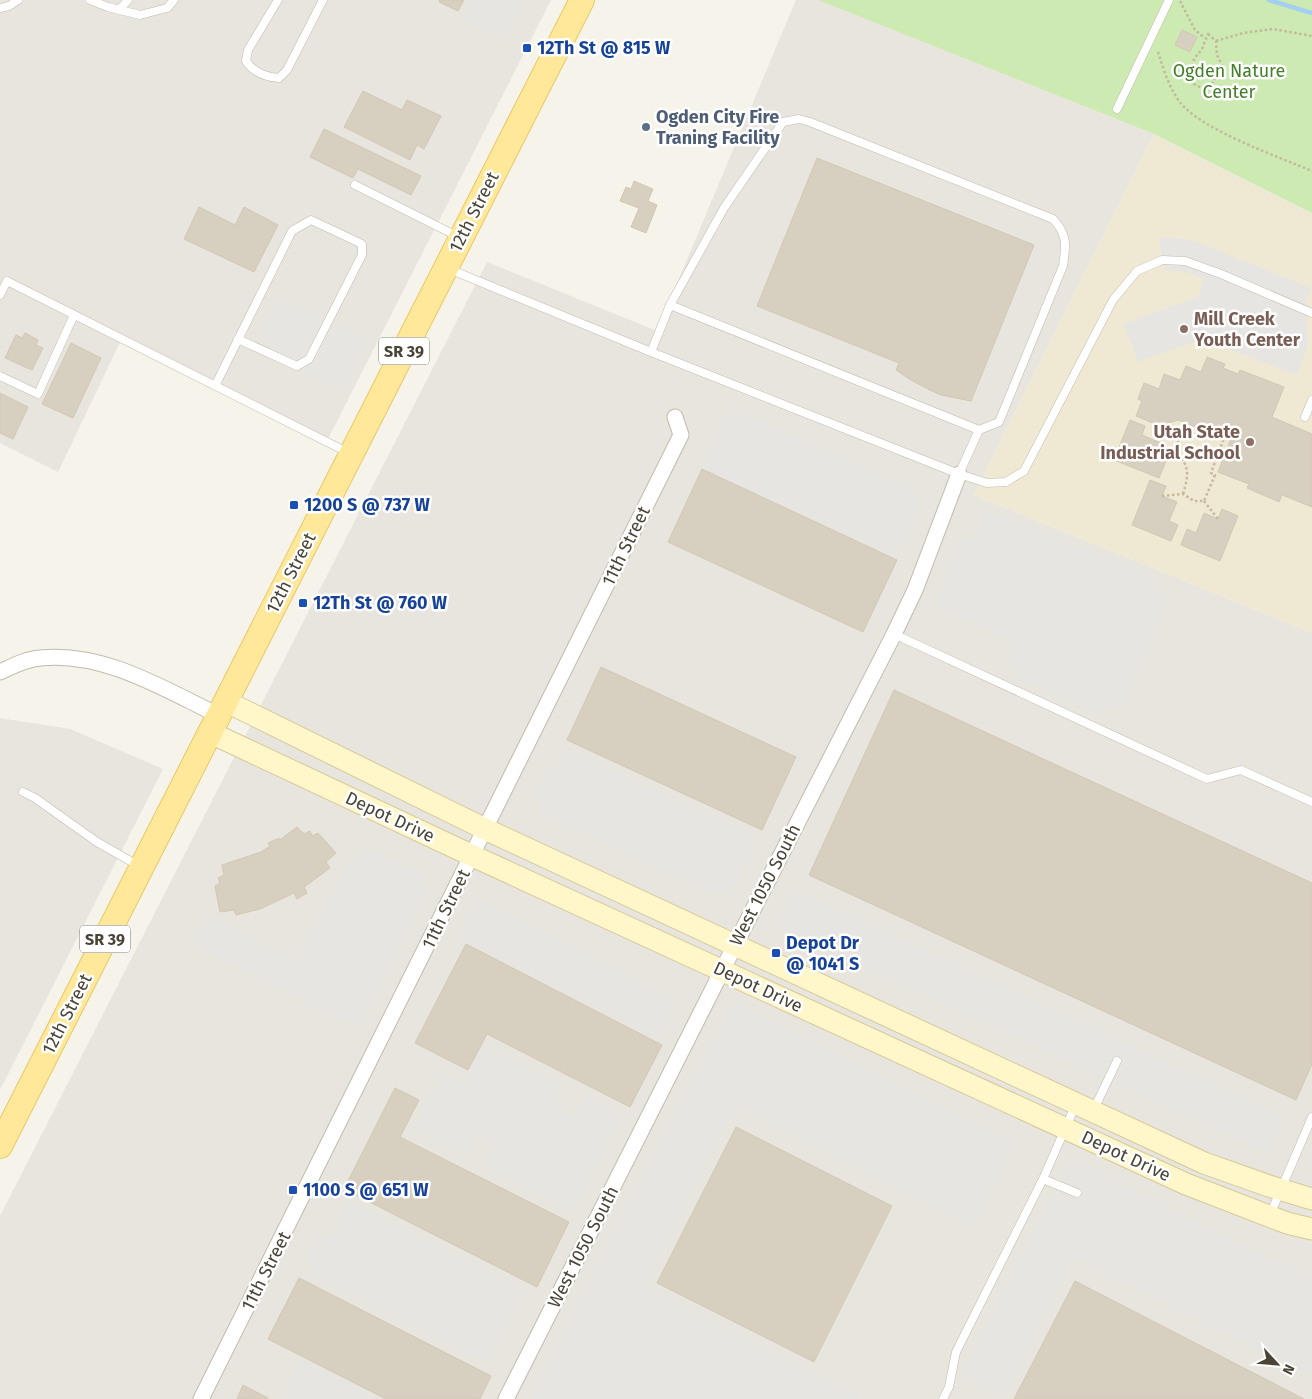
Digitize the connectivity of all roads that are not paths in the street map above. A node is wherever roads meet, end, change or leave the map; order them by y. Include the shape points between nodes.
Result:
1 (18, 0) edge
2 (90, 0) edge
3 (128, 0) edge
4 (174, 0) edge
5 (278, 0) edge
6 (323, 0) edge
7 (582, 0) edge
8 (1169, 0) edge
9 (0, 8) edge
10 (119, 10) junction
11 (1117, 109) dead end
12 (355, 185) dead end
13 (461, 238) junction
14 (446, 268) junction
15 (0, 296) edge
16 (670, 305) junction
17 (1312, 313) edge
18 (74, 315) junction
19 (238, 339) junction
20 (651, 352) junction
21 (0, 376) edge
22 (215, 386) junction
23 (1312, 400) edge
24 (674, 417) dead end
25 (1305, 417) dead end
26 (979, 430) junction
27 (351, 454) junction
28 (959, 474) junction
29 (894, 634) junction
30 (0, 672) edge
31 (218, 716) junction
32 (24, 792) dead end
33 (1312, 802) edge
34 (485, 829) junction
35 (473, 856) junction
36 (141, 867) junction
37 (735, 945) junction
38 (722, 970) junction
39 (1117, 1062) dead end
40 (1085, 1107) junction
41 (1312, 1117) edge
42 (1065, 1128) junction
43 (0, 1146) edge
44 (1043, 1179) junction
45 (1281, 1189) junction
46 (1077, 1193) dead end
47 (1312, 1198) edge
48 (1270, 1217) junction
49 (1312, 1229) edge
50 (201, 1399) edge
51 (506, 1399) edge
52 (943, 1399) edge

1 - 9 lane
2 - 10 lane
3 - 10 lane
4 - 10 lane via 167,8 140,15
5 - 6 lane via 248,50 246,61 250,68 279,78 287,70
7 - 13 main road, 12th Street / SR 39
8 - 11 lane
12 - 13 lane
13 - 14 main road, 12th Street / SR 39
14 - 20 lane
14 - 27 main road, 12th Street / SR 39
15 - 18 lane via 7,281
16 - 20 lane
16 - 26 lane
16 - 26 lane via 724,208 783,122 799,119 810,122 1053,219 1061,228 1066,245 1063,266 999,422
17 - 28 lane via 1185,262 1162,260 1137,270 1113,300 1024,471 1006,482 987,483
18 - 21 lane via 38,394
18 - 22 lane
19 - 19 lane via 292,231 311,220 362,244 362,255 309,359 297,366
19 - 22 lane
20 - 28 lane
22 - 27 lane
23 - 25 lane
24 - 34 street, 11th Street via 681,434
26 - 28 lane
27 - 31 main road, 12th Street / SR 39
28 - 29 street, West 1050 South via 915,590
29 - 33 lane via 1207,779 1241,770
29 - 37 street, West 1050 South
30 - 31 street, Depot Drive via 40,658 99,663 128,673
31 - 34 main road, Depot Drive
31 - 35 main road, Depot Drive
31 - 36 main road, 12th Street / SR 39
32 - 36 lane via 97,842
34 - 35 street, 11th Street
34 - 37 main road, Depot Drive
35 - 38 main road, Depot Drive
35 - 50 street, 11th Street
36 - 43 main road, 12th Street / SR 39
37 - 38 street, West 1050 South
37 - 40 main road, Depot Drive
38 - 42 main road, Depot Drive
38 - 51 street, West 1050 South
39 - 40 lane
40 - 42 lane
40 - 45 main road, Depot Drive via 1204,1163
41 - 45 lane
42 - 44 lane
42 - 48 main road, Depot Drive via 1186,1184
44 - 46 lane
44 - 52 lane via 956,1352 949,1387
45 - 47 main road, Depot Drive
45 - 48 lane
48 - 49 main road, Depot Drive

